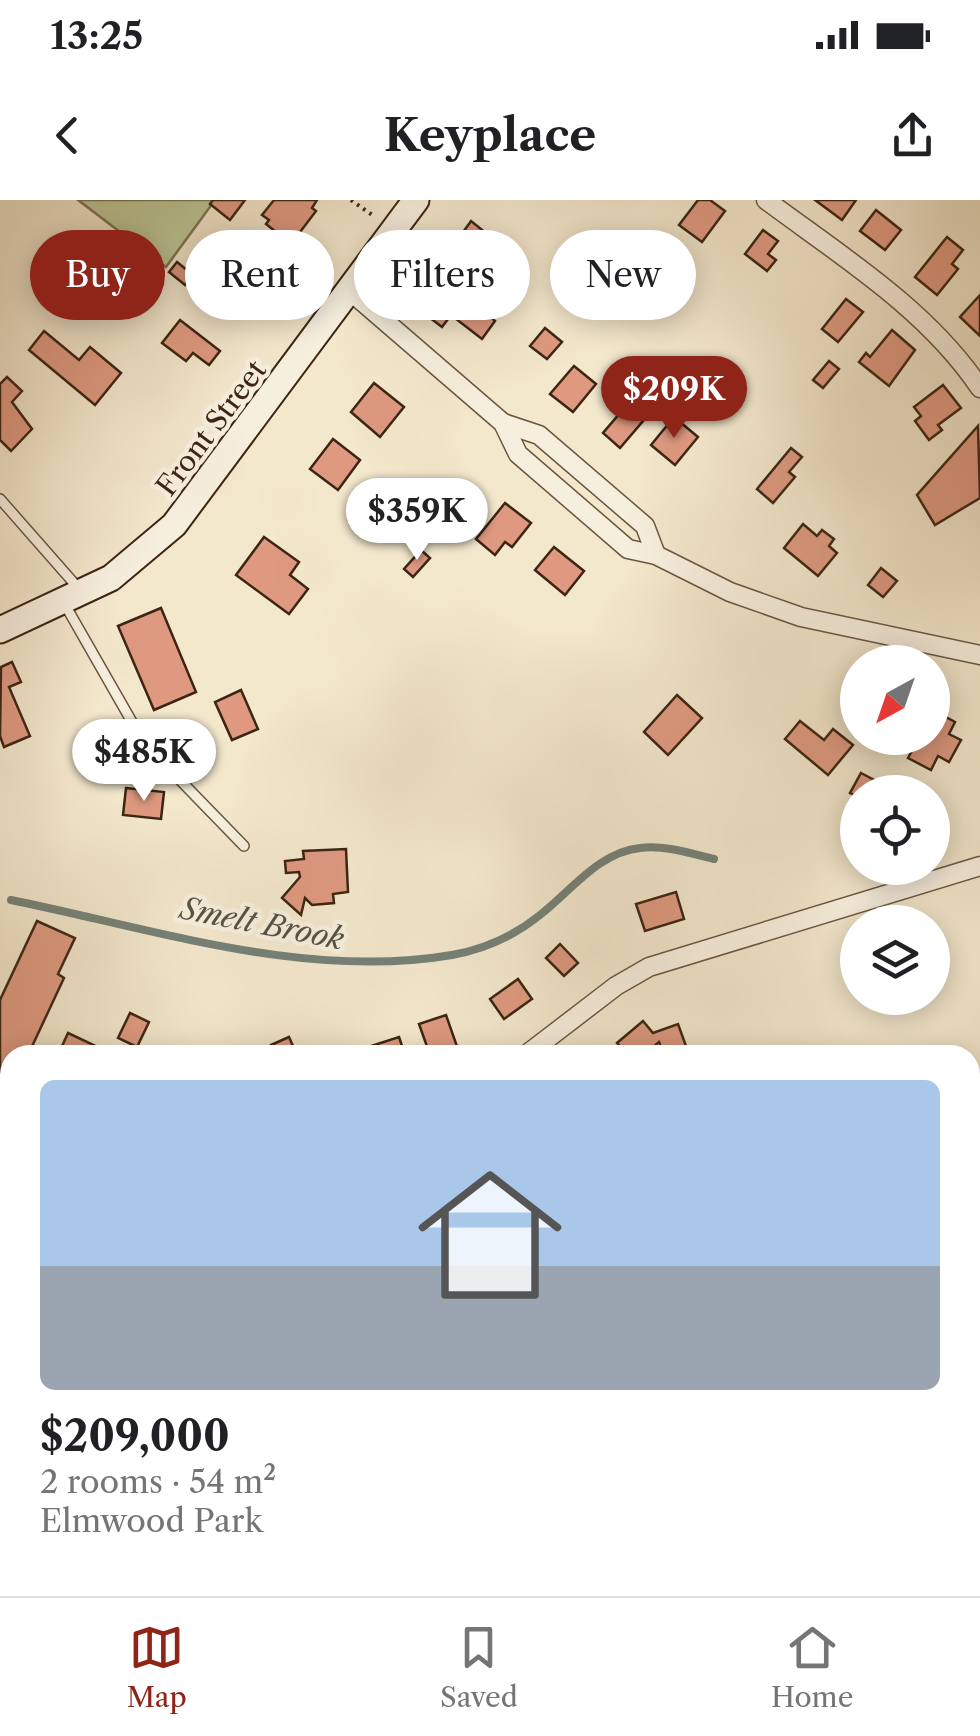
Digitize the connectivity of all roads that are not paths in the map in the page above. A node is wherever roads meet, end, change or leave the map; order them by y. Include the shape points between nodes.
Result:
1 (416, 200) edge
2 (766, 200) edge
3 (350, 291) junction
4 (980, 388) edge
5 (502, 423) junction
6 (0, 500) edge
7 (656, 555) junction
8 (72, 596) junction
9 (0, 630) edge
10 (980, 656) edge
11 (244, 846) dead end
12 (980, 866) edge
13 (539, 1045) edge

1 - 3 street, Front Street
2 - 4 street via 897,299 941,338
3 - 5 street
3 - 8 street, Front Street via 174,526 111,578
5 - 7 street via 518,454 614,537 628,549
5 - 7 street via 539,435 644,526
6 - 8 lane
7 - 10 street via 802,618
8 - 9 street, Front Street
8 - 11 lane via 144,743
12 - 13 street via 667,959 616,986

